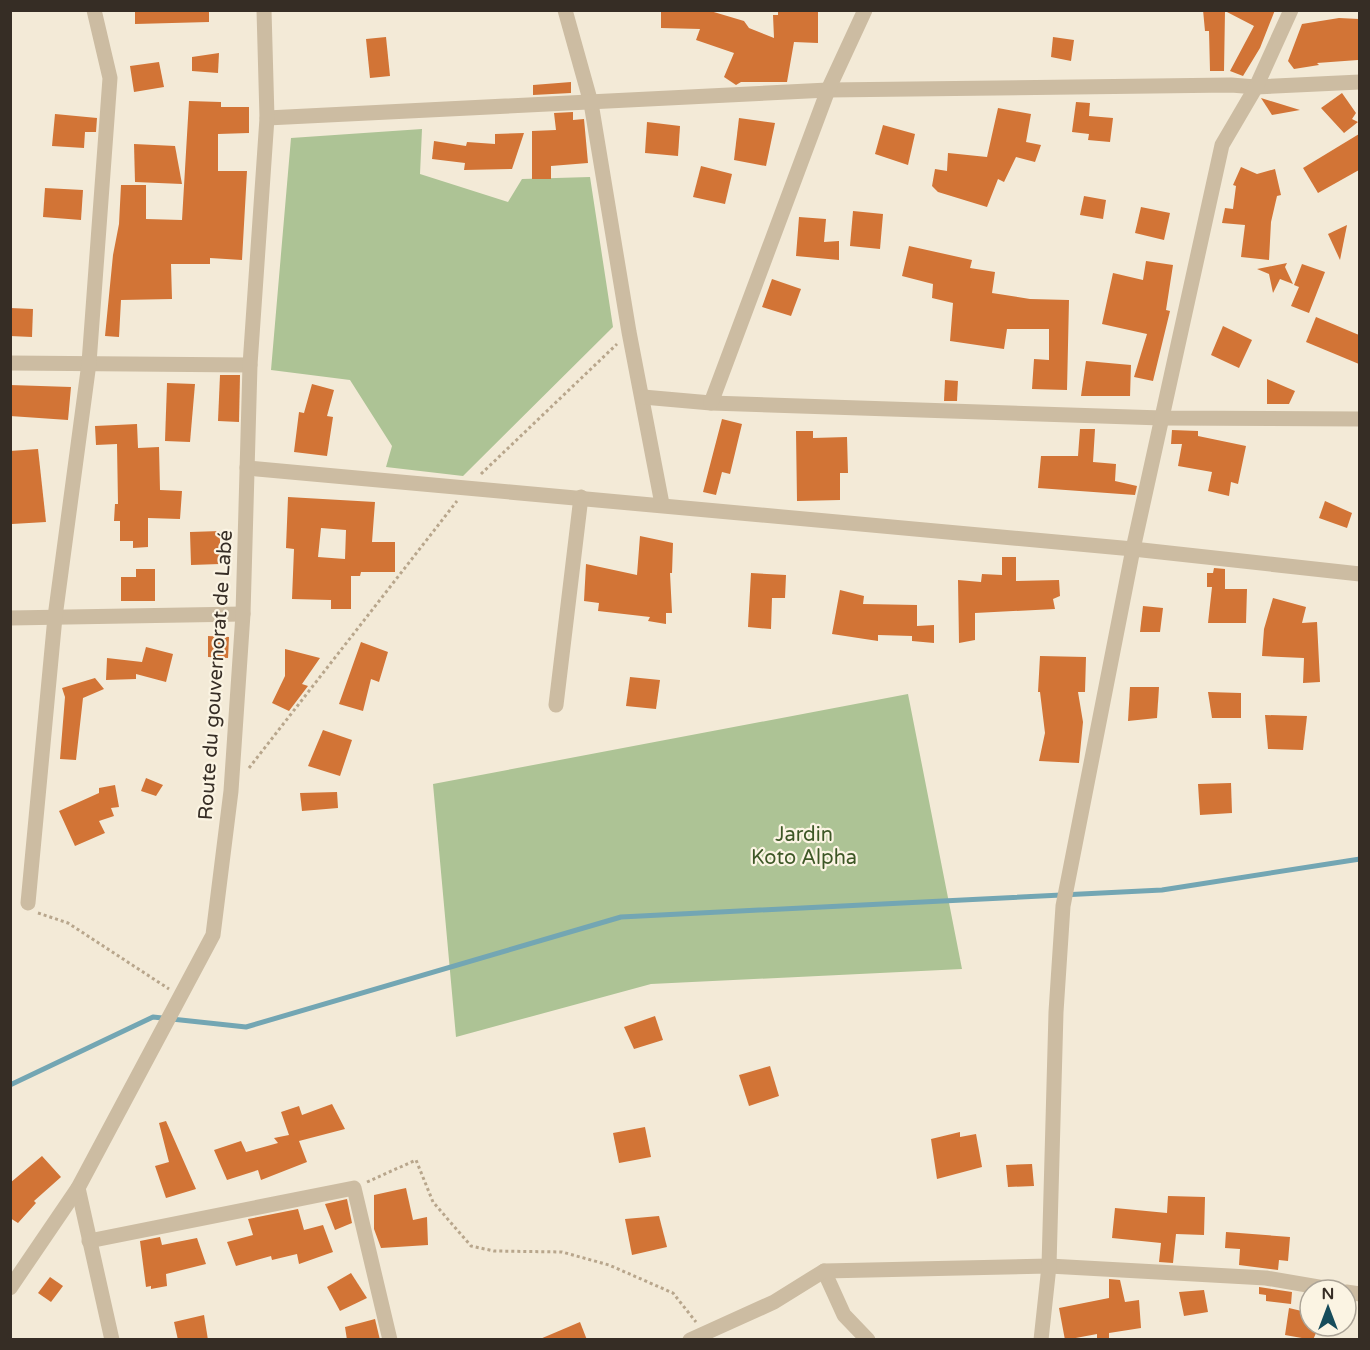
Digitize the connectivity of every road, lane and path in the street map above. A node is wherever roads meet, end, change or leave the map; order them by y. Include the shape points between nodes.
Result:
1 (94, 10) edge
2 (264, 10) edge
3 (565, 10) edge
4 (865, 10) edge
5 (1291, 10) edge
6 (1359, 82) edge
7 (1256, 87) junction
8 (828, 90) junction
9 (591, 103) junction
10 (267, 118) junction
11 (629, 332) junction
12 (10, 363) edge
13 (89, 363) junction
14 (250, 365) junction
15 (643, 396) junction
16 (711, 403) junction
17 (1162, 418) junction
18 (1359, 419) edge
19 (247, 468) junction
20 (468, 487) junction
21 (581, 497) junction
22 (662, 504) junction
23 (1133, 549) junction
24 (1359, 574) edge
25 (243, 614) junction
26 (55, 617) junction
27 (10, 618) edge
28 (556, 705) dead end
29 (231, 791) junction
30 (28, 903) joint
31 (180, 997) junction
32 (78, 1188) junction
33 (354, 1188) junction
34 (89, 1242) junction
35 (1049, 1266) junction
36 (824, 1271) junction
37 (1298, 1283) edge
38 (10, 1288) edge
39 (705, 1333) junction
40 (112, 1340) edge
41 (390, 1340) edge
42 (690, 1340) edge
43 (868, 1340) edge
44 (1041, 1340) edge

1 - 13 street via 110,78
2 - 10 street, Route du gouvernorat de Labé
3 - 9 street
4 - 8 street
5 - 7 street
6 - 7 street
7 - 8 street
7 - 17 street via 1222,145
8 - 9 street
8 - 16 street
9 - 10 street
9 - 11 street
10 - 14 street, Route du gouvernorat de Labé
11 - 15 street
11 - 20 path
12 - 13 street
13 - 14 street
13 - 26 street
14 - 19 street, Route du gouvernorat de Labé
15 - 16 street
15 - 22 street
16 - 17 street
17 - 18 street
17 - 23 street
19 - 20 street
19 - 25 street, Route du gouvernorat de Labé
20 - 21 street
20 - 29 path
21 - 22 street
21 - 28 street
22 - 23 street
23 - 24 street
23 - 35 street via 1063,906
25 - 26 street
25 - 29 street, Route du gouvernorat de Labé
26 - 27 street
26 - 30 street
29 - 31 street, Route du gouvernorat de Labé via 213,935
30 - 31 path via 34,911 68,923
31 - 32 street, Route du gouvernorat de Labé
32 - 34 street
32 - 38 street, Route du gouvernorat de Labé
33 - 34 street
33 - 39 path via 416,1160 433,1202 471,1246 494,1251 562,1252 609,1265 673,1293
33 - 41 street
34 - 40 street
35 - 36 street
35 - 37 street via 1266,1278
35 - 44 street
36 - 39 street via 774,1302
36 - 43 street via 844,1315
39 - 42 street

